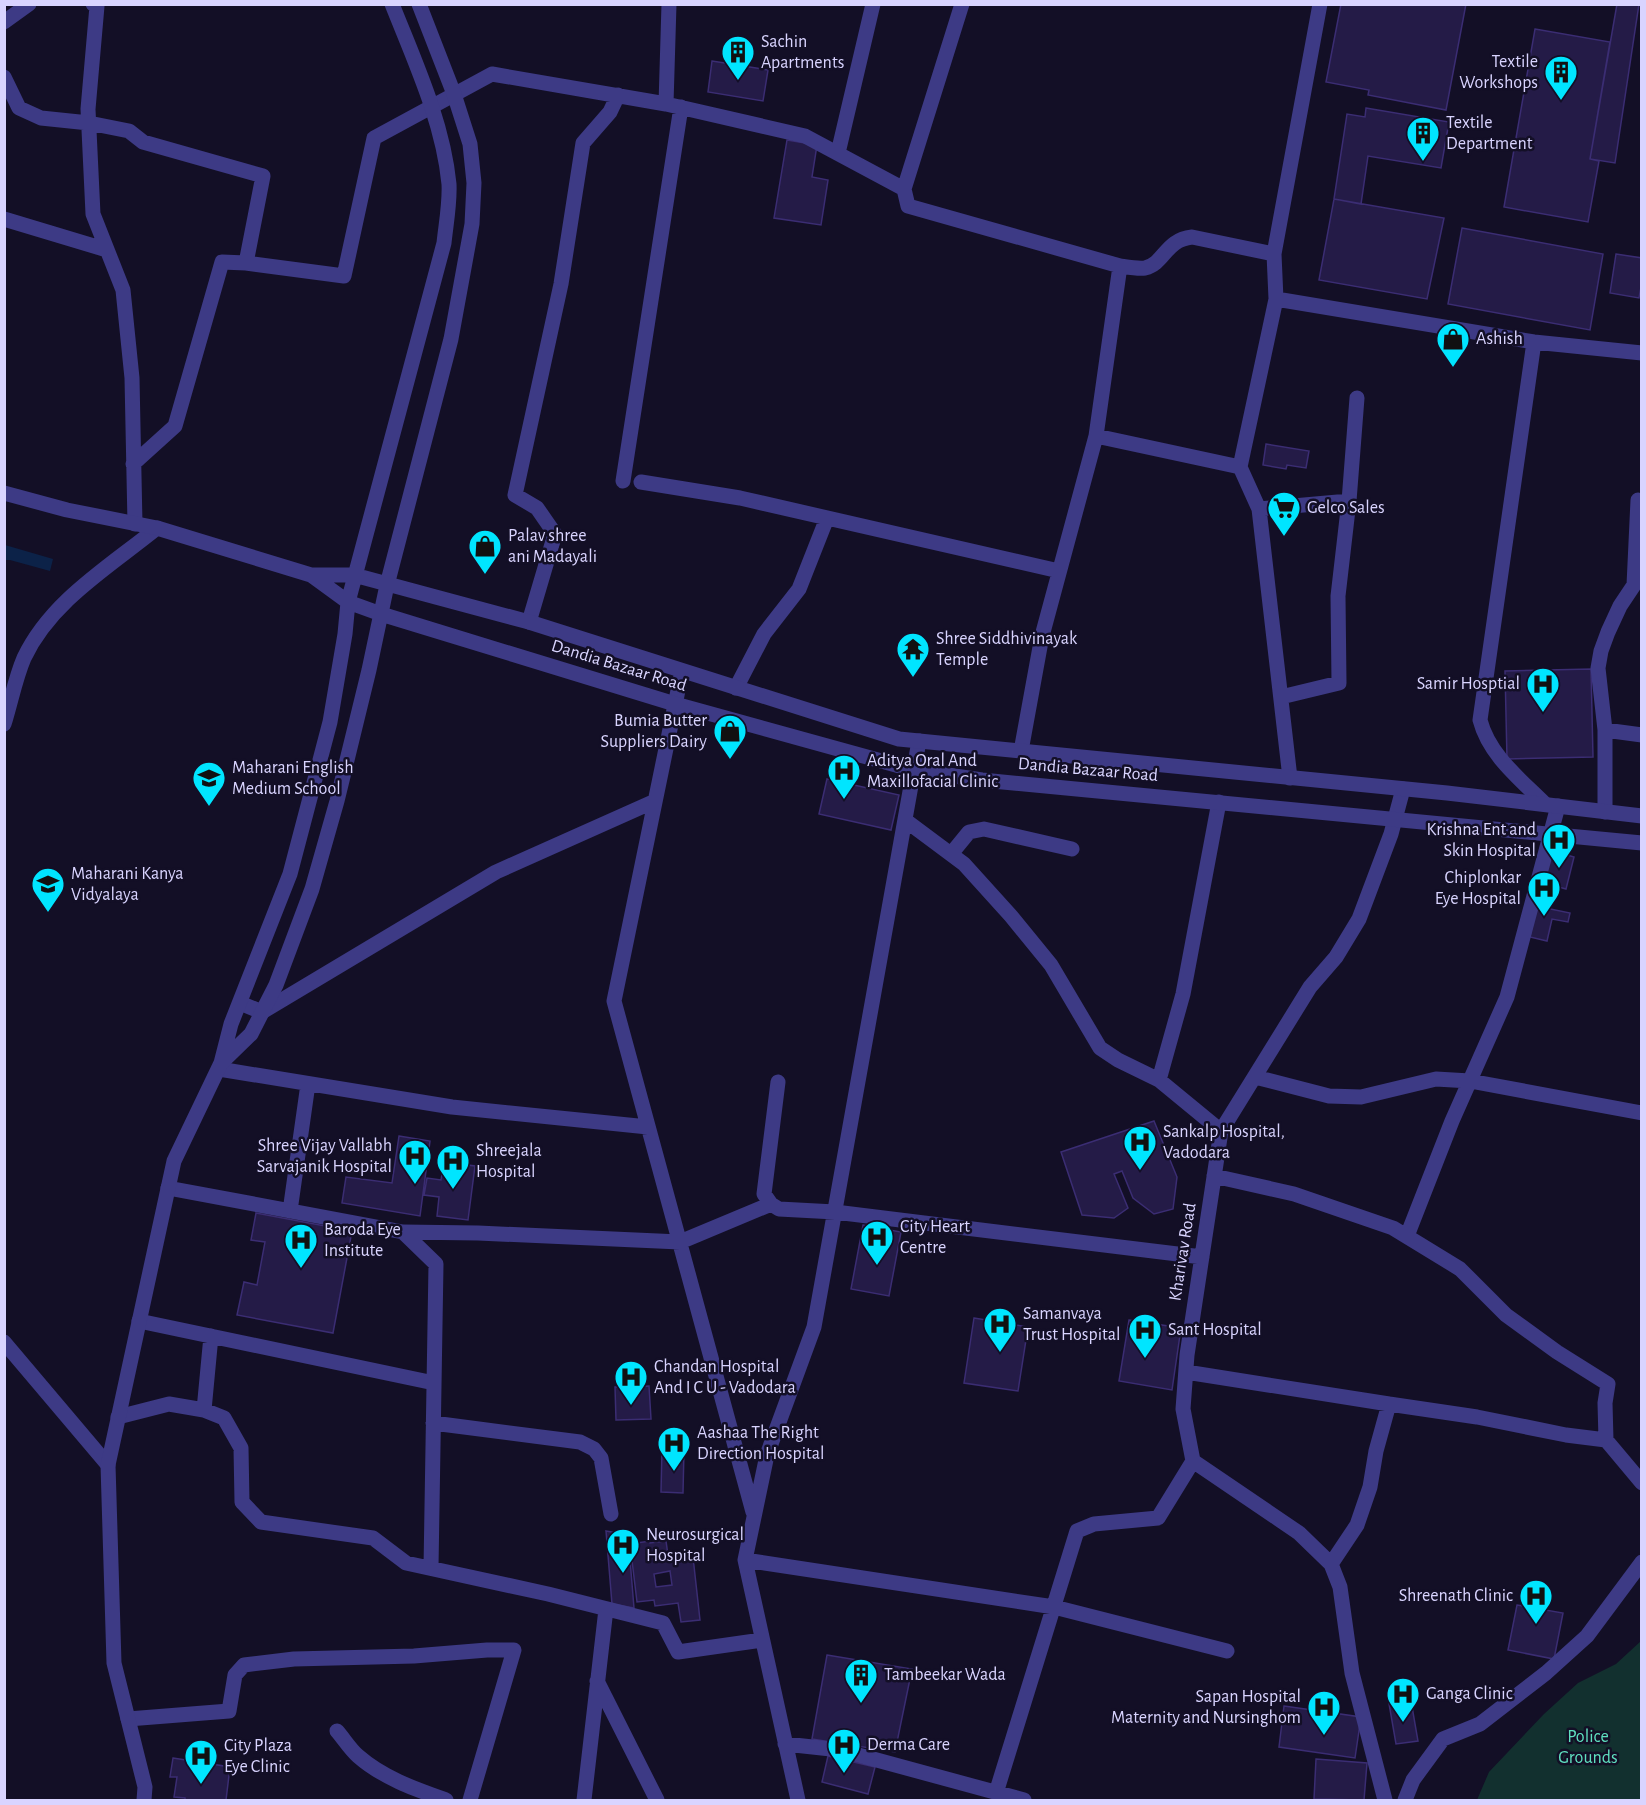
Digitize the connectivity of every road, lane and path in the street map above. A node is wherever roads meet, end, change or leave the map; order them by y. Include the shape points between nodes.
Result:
1 (29, 4) edge
2 (93, 4) edge
3 (392, 4) edge
4 (419, 4) edge
5 (669, 4) edge
6 (873, 4) edge
7 (962, 4) edge
8 (1320, 4) edge
9 (4, 22) edge
10 (4, 77) edge
11 (454, 94) junction
12 (618, 95) junction
13 (674, 105) junction
14 (431, 106) junction
15 (89, 123) junction
16 (838, 153) junction
17 (904, 189) junction
18 (4, 219) edge
19 (107, 250) junction
20 (1274, 254) junction
21 (246, 263) junction
22 (1120, 266) junction
23 (1276, 299) junction
24 (1534, 342) junction
25 (1641, 353) edge
26 (1357, 398) dead end
27 (1096, 436) junction
28 (134, 464) junction
29 (1240, 467) junction
30 (623, 481) dead end
31 (641, 482) dead end
32 (4, 493) edge
33 (1638, 500) dead end
34 (1349, 501) junction
35 (1259, 509) junction
36 (827, 518) junction
37 (135, 524) junction
38 (157, 528) junction
39 (1059, 571) junction
40 (311, 575) junction
41 (354, 575) junction
42 (387, 585) junction
43 (1639, 585) edge
44 (348, 602) junction
45 (381, 614) junction
46 (529, 622) junction
47 (682, 671) junction
48 (736, 688) junction
49 (1281, 697) junction
50 (675, 704) junction
51 (4, 724) edge
52 (1605, 730) junction
53 (1641, 735) edge
54 (919, 741) junction
55 (1021, 751) junction
56 (914, 770) junction
57 (1290, 778) junction
58 (1403, 789) junction
59 (655, 801) junction
60 (1219, 802) junction
61 (1551, 805) junction
62 (1605, 812) junction
63 (1641, 816) edge
64 (1395, 819) junction
65 (905, 820) junction
66 (1551, 834) junction
67 (1641, 843) edge
68 (1072, 849) dead end
69 (951, 854) junction
70 (240, 1003) junction
71 (262, 1012) junction
72 (220, 1066) junction
73 (1255, 1077) junction
74 (1159, 1080) junction
75 (1470, 1081) junction
76 (778, 1082) dead end
77 (308, 1084) junction
78 (1641, 1113) edge
79 (648, 1127) junction
80 (1221, 1131) junction
81 (1214, 1176) junction
82 (168, 1188) junction
83 (771, 1204) junction
84 (290, 1211) junction
85 (835, 1212) junction
86 (403, 1232) junction
87 (1407, 1236) junction
88 (680, 1242) junction
89 (1202, 1257) junction
90 (139, 1321) junction
91 (211, 1336) junction
92 (4, 1342) edge
93 (1186, 1372) junction
94 (434, 1383) junction
95 (1389, 1404) junction
96 (204, 1410) junction
97 (118, 1417) junction
98 (433, 1423) junction
99 (1606, 1440) junction
100 (1193, 1461) junction
101 (108, 1464) junction
102 (1641, 1483) edge
103 (611, 1515) dead end
104 (754, 1515) junction
105 (745, 1560) junction
106 (1641, 1562) edge
107 (1331, 1564) junction
108 (431, 1568) junction
109 (1054, 1606) junction
110 (606, 1609) junction
111 (762, 1640) junction
112 (1227, 1651) dead end
113 (597, 1681) junction
114 (128, 1719) junction
115 (337, 1731) dead end
116 (785, 1744) junction
117 (996, 1793) junction
118 (144, 1800) edge
119 (446, 1800) edge
120 (470, 1800) edge
121 (584, 1800) edge
122 (657, 1800) edge
123 (798, 1800) edge
124 (1024, 1800) edge
125 (1385, 1800) edge
126 (1405, 1800) edge

1 - 9 street
2 - 15 street via 97,6
3 - 14 street
4 - 11 street
5 - 13 street
6 - 16 street
7 - 17 street
8 - 20 street
10 - 15 street via 19,108 41,118
11 - 12 street via 492,74
11 - 14 street
11 - 42 street via 470,144 474,183 472,224 452,339
12 - 13 street
12 - 46 street via 610,112 583,144 561,284 515,495 537,508 555,534
13 - 16 street via 805,136
13 - 30 street
14 - 21 street via 374,138 344,276
14 - 41 street via 449,186 444,243
15 - 19 street via 93,214
15 - 21 street via 129,130 143,142 263,176
16 - 17 street
17 - 22 street via 908,207
18 - 19 street
19 - 28 street via 123,290 132,378
20 - 22 street via 1192,237 1180,238 1144,268
20 - 23 street
21 - 28 street via 222,262 175,426
22 - 27 street
23 - 24 street
23 - 29 street
24 - 25 street
24 - 61 street via 1480,720 1495,753
26 - 34 street
27 - 29 street
27 - 39 street
28 - 37 street
29 - 35 street
31 - 36 street via 740,498
32 - 37 street
33 - 43 street
34 - 35 street
34 - 49 street via 1338,596 1339,683
35 - 49 street
36 - 39 street
36 - 48 street via 799,589 764,634
37 - 38 street
38 - 40 street
38 - 51 street via 59,606 41,629 24,659
39 - 55 street via 1041,636
40 - 41 street, Dandia Bazaar Road
40 - 44 street, Dandia Bazaar Road
41 - 42 street, Dandia Bazaar Road
41 - 44 street
42 - 45 street
42 - 46 street, Dandia Bazaar Road
43 - 52 street via 1614,617 1600,651 1598,668
44 - 45 street, Dandia Bazaar Road
44 - 70 street via 330,722 290,874
45 - 50 street, Dandia Bazaar Road
45 - 71 street via 312,889
46 - 47 street, Dandia Bazaar Road
47 - 48 street, Dandia Bazaar Road
47 - 50 street
48 - 54 street, Dandia Bazaar Road via 899,739
49 - 57 street
50 - 56 street, Dandia Bazaar Road
50 - 59 street
52 - 53 street
52 - 62 street
54 - 55 street, Dandia Bazaar Road
54 - 56 street
55 - 57 street, Dandia Bazaar Road
56 - 60 street, Dandia Bazaar Road
56 - 65 street
57 - 58 street, Dandia Bazaar Road
58 - 61 street, Dandia Bazaar Road
58 - 64 street, Kharivav Road
59 - 71 street via 496,872
59 - 79 street via 614,1001
60 - 64 street, Dandia Bazaar Road
60 - 74 street via 1183,994
61 - 62 street, Dandia Bazaar Road
61 - 66 street
62 - 63 street, Dandia Bazaar Road
64 - 66 street, Dandia Bazaar Road
64 - 73 street, Kharivav Road via 1359,919 1336,957 1310,987
65 - 69 street
65 - 85 street
66 - 67 street, Dandia Bazaar Road
66 - 75 street via 1507,997
68 - 69 street via 984,829 969,832
69 - 74 street via 1011,916 1051,965 1100,1048
70 - 71 street
70 - 72 street
71 - 72 street via 251,1034
72 - 77 street
72 - 82 street via 174,1161
73 - 75 street via 1329,1096 1361,1097 1436,1079
73 - 80 street, Kharivav Road
74 - 80 street
75 - 78 street
75 - 87 street
76 - 83 street via 764,1194
77 - 79 street via 452,1107
77 - 84 street
79 - 88 street
80 - 81 street, Kharivav Road
81 - 87 street via 1294,1194
81 - 89 street, Kharivav Road
82 - 84 street
82 - 90 street
83 - 85 street via 780,1209
83 - 88 street
84 - 86 street
85 - 89 street
85 - 104 street via 814,1327 767,1455
86 - 88 street
86 - 94 street via 436,1264
87 - 99 street via 1460,1269 1506,1315 1608,1384
88 - 104 street
89 - 93 street, Kharivav Road
90 - 91 street
90 - 97 street
91 - 94 street
91 - 96 street
92 - 101 street
93 - 95 street
93 - 100 street, Kharivav Road via 1183,1409
94 - 98 street
95 - 99 street
95 - 107 street via 1357,1525
96 - 97 street via 169,1404
96 - 108 street via 224,1418 241,1448 242,1502 261,1522 373,1538 406,1563
97 - 101 street
98 - 103 street via 580,1442 594,1449 601,1458
98 - 108 street
99 - 102 street
100 - 107 street via 1299,1533
100 - 109 street via 1158,1518 1094,1524 1077,1531
101 - 114 street via 114,1663
104 - 105 street
105 - 109 street
105 - 111 street
106 - 126 street via 1587,1636 1546,1673 1480,1724 1443,1739 1413,1780
107 - 125 street via 1340,1587 1352,1674
108 - 110 street
109 - 112 street
109 - 117 street
110 - 111 street via 663,1623 678,1652
110 - 113 street
111 - 116 street
113 - 121 street
113 - 122 street
114 - 118 street via 145,1787
114 - 120 street via 229,1711 235,1675 244,1665 294,1659 514,1650
115 - 119 street via 357,1755 384,1774
116 - 117 street via 840,1750
116 - 123 street
117 - 124 street

